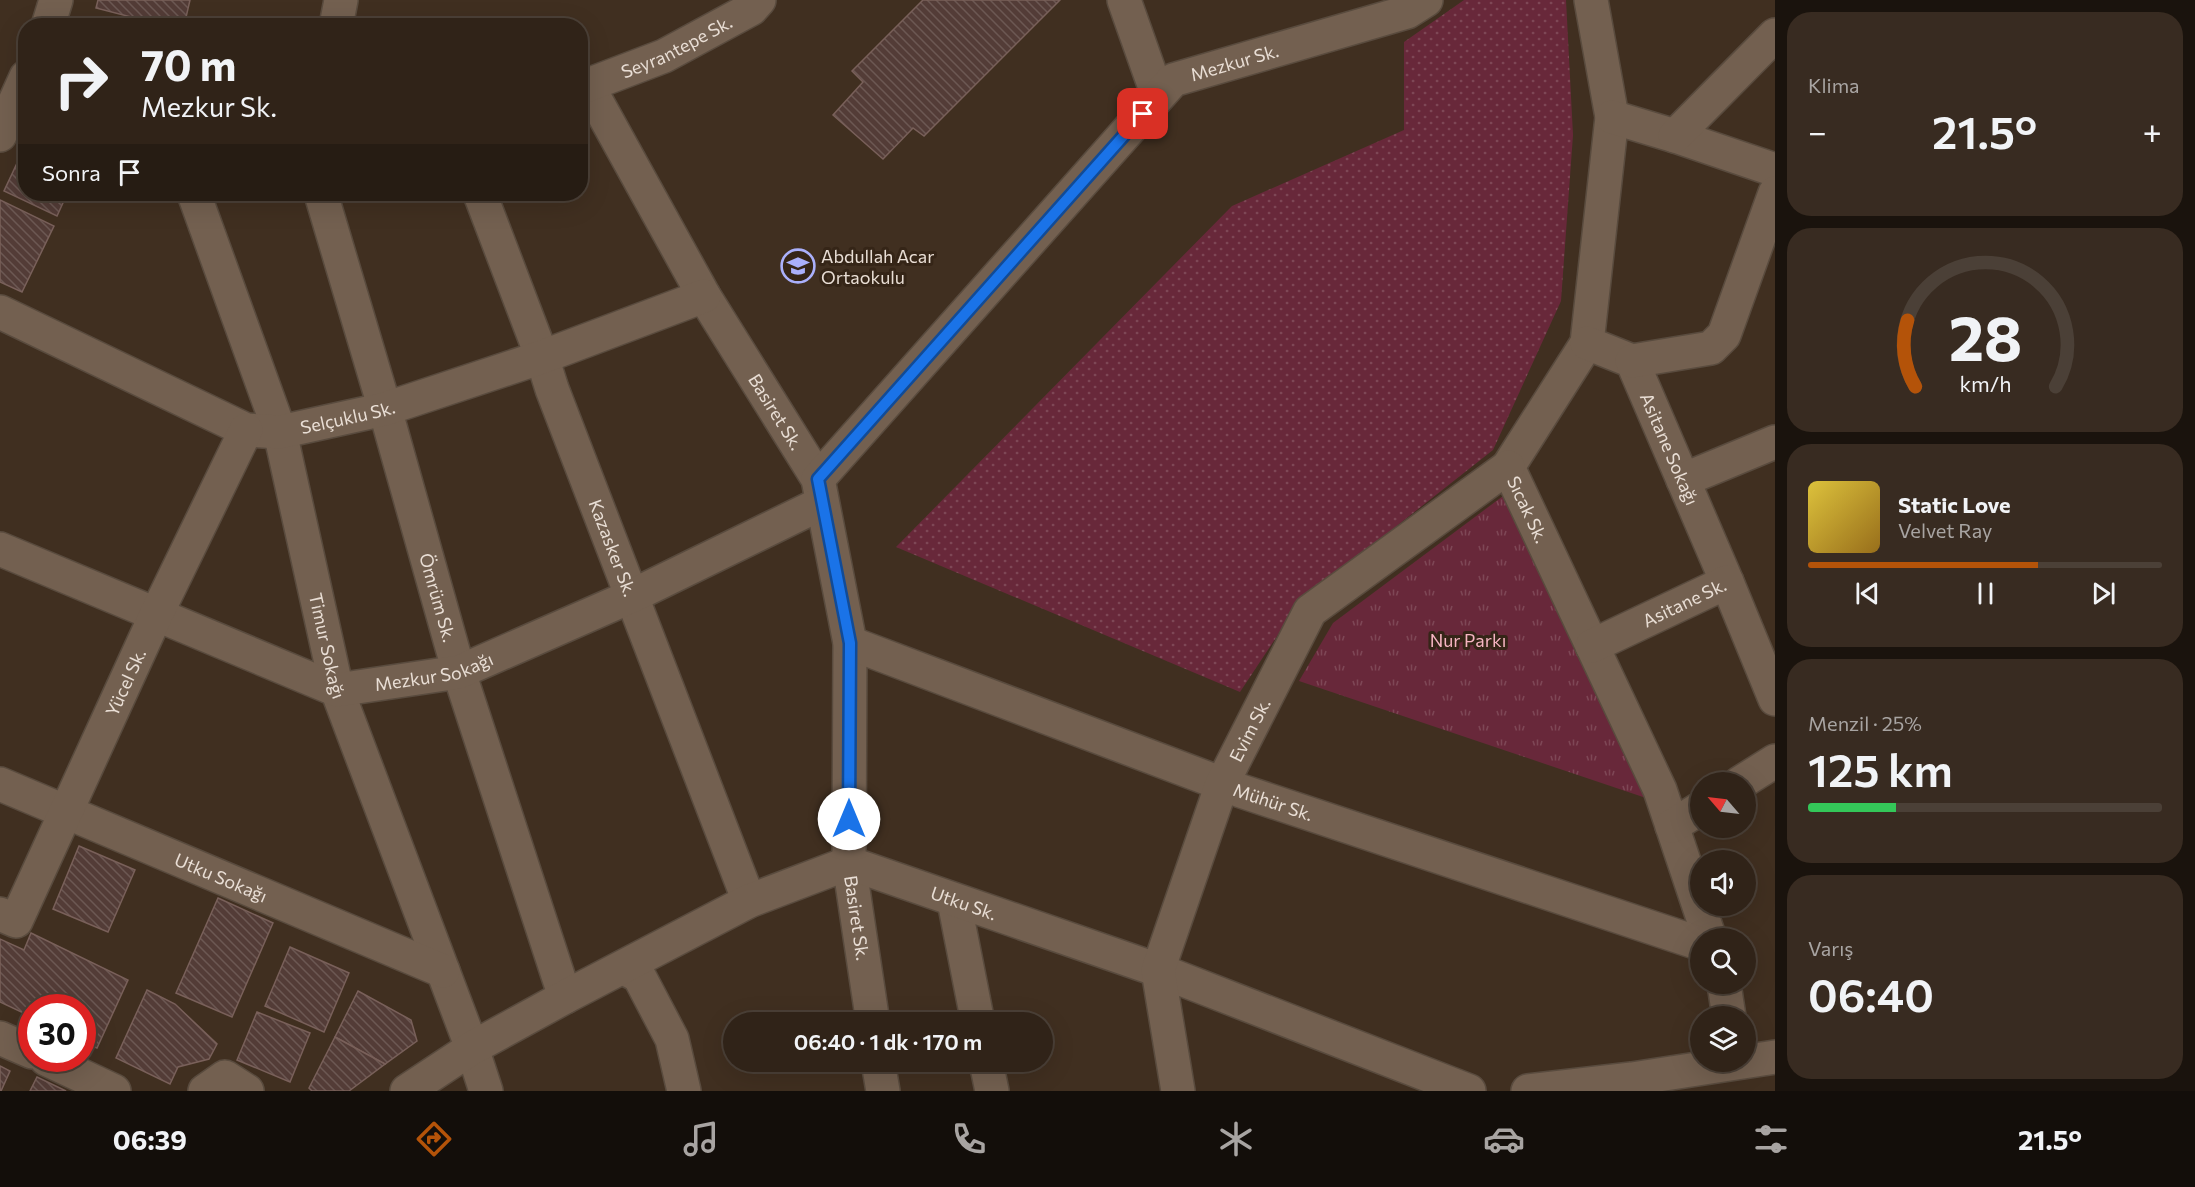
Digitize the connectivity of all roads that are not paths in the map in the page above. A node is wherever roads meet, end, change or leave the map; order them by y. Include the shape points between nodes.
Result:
1 (56, 0) edge
2 (341, 0) edge
3 (759, 0) edge
4 (1124, 0) edge
5 (1592, 0) edge
6 (1413, 4) edge
7 (50, 18) edge
8 (338, 18) edge
9 (1775, 35) edge
10 (588, 85) edge
11 (588, 94) edge
12 (1158, 96) junction
13 (18, 101) edge
14 (1612, 117) junction
15 (0, 135) edge
16 (1675, 136) junction
17 (1775, 170) edge
18 (1775, 193) edge
19 (197, 201) edge
20 (323, 201) edge
21 (483, 201) edge
22 (704, 296) junction
23 (0, 312) edge
24 (1587, 343) junction
25 (542, 357) junction
26 (1632, 361) junction
27 (386, 410) junction
28 (246, 430) junction
29 (280, 432) junction
30 (1775, 442) edge
31 (1508, 467) junction
32 (1683, 480) junction
33 (820, 491) junction
34 (0, 549) edge
35 (1727, 582) junction
36 (632, 596) junction
37 (156, 615) junction
38 (850, 643) junction
39 (1592, 646) junction
40 (459, 672) junction
41 (337, 690) junction
42 (1775, 699) edge
43 (1775, 761) edge
44 (1756, 773) edge
45 (0, 784) edge
46 (1221, 784) junction
47 (67, 811) junction
48 (1690, 815) edge
49 (1672, 826) junction
50 (849, 863) junction
51 (749, 901) junction
52 (954, 901) junction
53 (0, 914) edge
54 (1706, 928) edge
55 (1690, 940) edge
56 (624, 968) junction
57 (1158, 970) junction
58 (443, 971) junction
59 (565, 997) junction
60 (871, 1012) edge
61 (976, 1012) edge
62 (0, 1038) edge
63 (18, 1046) edge
64 (472, 1048) junction
65 (1775, 1057) edge
66 (1756, 1065) edge
67 (74, 1072) edge
68 (880, 1072) edge
69 (988, 1072) edge
70 (1738, 1072) edge
71 (1632, 1085) edge
72 (114, 1091) edge
73 (205, 1091) edge
74 (247, 1091) edge
75 (407, 1091) edge
76 (486, 1091) edge
77 (684, 1091) edge
78 (883, 1091) edge
79 (992, 1091) edge
80 (1178, 1091) edge
81 (1469, 1091) edge
82 (1528, 1091) edge

1 - 7 street
2 - 8 street
3 - 10 street, Seyrantepe Sk. via 751,9 664,56
4 - 12 street
5 - 14 street, Sıcak Sk.
6 - 12 street, Mezkur Sk. via 1173,80
9 - 16 street
11 - 22 street, Basiret Sk.
12 - 33 street, Mezkur Sk.
13 - 15 street
14 - 16 street
14 - 24 street, Sıcak Sk.
16 - 17 street
18 - 26 street via 1724,335 1711,348
19 - 29 street, Timur Sokağı
20 - 27 street, Ömrüm Sk.
21 - 25 street, Kazasker Sk.
22 - 25 street, Selçuklu Sk.
22 - 33 street, Basiret Sk.
23 - 28 street, Selçuklu Sk.
24 - 26 street
24 - 31 street, Sıcak Sk.
25 - 27 street, Selçuklu Sk.
25 - 36 street, Kazasker Sk.
26 - 32 street, Asitane Sokağı
27 - 29 street, Selçuklu Sk.
27 - 40 street, Ömrüm Sk.
28 - 29 street, Selçuklu Sk.
28 - 37 street, Yücel Sk.
29 - 41 street, Timur Sokağı
30 - 32 street
31 - 39 street, Sıcak Sk.
31 - 46 street, Evim Sk. via 1310,611
32 - 35 street, Asitane Sokağı
33 - 36 street, Mezkur Sokağı
33 - 38 street, Basiret Sk.
34 - 37 street
35 - 39 street, Asitane Sk.
35 - 42 street, Asitane Sk.
36 - 40 street, Mezkur Sokağı
36 - 51 street, Kazasker Sk.
37 - 41 street
37 - 47 street, Yücel Sk.
38 - 46 street, Mühür Sk.
38 - 50 street, Basiret Sk.
39 - 49 street, Sıcak Sk. via 1660,790
40 - 41 street, Mezkur Sokağı
40 - 59 street, Ömrüm Sk.
41 - 58 street, Timur Sokağı
43 - 44 street
45 - 47 street, Utku Sokağı
46 - 55 street, Mühür Sk.
46 - 57 street, Evim Sk.
47 - 53 street, Yücel Sk. via 16,921
47 - 58 street, Utku Sokağı
48 - 49 street
49 - 54 street, Sıcak Sk.
50 - 51 street
50 - 52 street, Utku Sk.
50 - 60 street, Basiret Sk.
51 - 56 street
52 - 57 street, Utku Sk.
52 - 61 street
56 - 59 street
56 - 77 street via 639,976 672,1039
57 - 80 street, Evim Sk.
57 - 81 street, Utku Sk.
58 - 64 street, Timur Sokağı
59 - 64 street
62 - 63 street
64 - 75 street
64 - 76 street, Timur Sokağı
65 - 66 street
67 - 72 street
68 - 78 street
69 - 79 street
70 - 71 street
71 - 82 street
73 - 74 street via 225,1077

